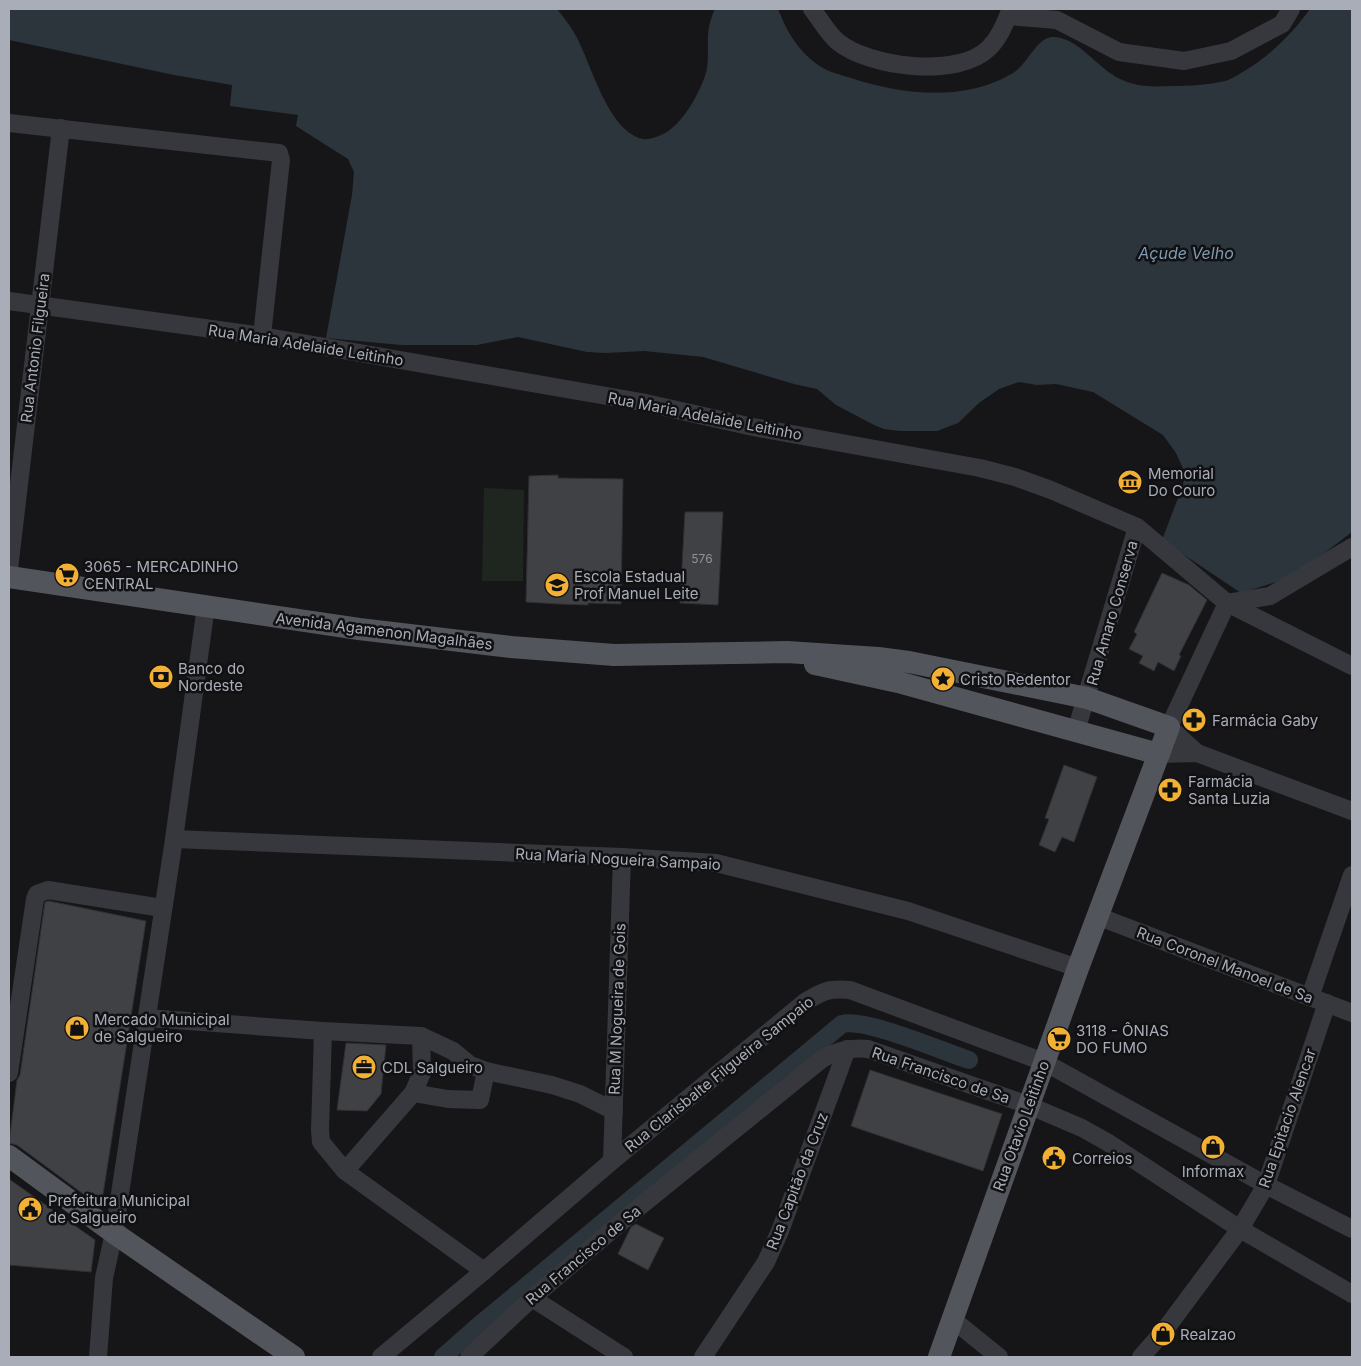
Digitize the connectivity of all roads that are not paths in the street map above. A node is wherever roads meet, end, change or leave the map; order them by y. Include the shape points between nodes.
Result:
1 (1291, 9) edge
2 (813, 10) edge
3 (1010, 12) edge
4 (9, 123) edge
5 (62, 128) junction
6 (9, 301) edge
7 (41, 306) junction
8 (262, 336) junction
9 (1137, 527) junction
10 (1352, 546) edge
11 (9, 568) edge
12 (9, 577) edge
13 (1227, 603) junction
14 (206, 606) junction
15 (762, 652) junction
16 (1352, 666) edge
17 (947, 669) junction
18 (1018, 684) junction
19 (939, 694) junction
20 (1087, 698) junction
21 (1012, 714) junction
22 (1169, 727) junction
23 (1076, 732) junction
24 (1197, 753) junction
25 (1159, 754) junction
26 (1352, 812) edge
27 (174, 839) junction
28 (622, 857) junction
29 (1352, 875) edge
30 (162, 908) junction
31 (1097, 916) junction
32 (1078, 968) junction
33 (1310, 997) junction
34 (1327, 1004) junction
35 (1352, 1013) edge
36 (147, 1018) junction
37 (323, 1031) junction
38 (421, 1036) junction
39 (847, 1049) junction
40 (1044, 1062) junction
41 (486, 1070) junction
42 (9, 1073) edge
43 (414, 1093) junction
44 (1028, 1105) junction
45 (614, 1111) junction
46 (9, 1156) edge
47 (612, 1161) junction
48 (345, 1171) junction
49 (1266, 1185) junction
50 (1240, 1229) junction
51 (1352, 1230) edge
52 (114, 1232) junction
53 (484, 1271) junction
54 (1352, 1294) edge
55 (532, 1298) junction
56 (952, 1319) junction
57 (98, 1357) edge
58 (294, 1357) edge
59 (381, 1357) edge
60 (469, 1357) edge
61 (624, 1357) edge
62 (703, 1357) edge
63 (939, 1357) edge
64 (998, 1357) edge
65 (1141, 1357) edge

1 - 3 street via 1282,24 1231,51 1184,61 1119,52 1057,20
2 - 3 street via 837,41 853,51 882,62 920,67 950,65 988,50 998,38
4 - 5 street
5 - 7 street, Rua Antonio Filgueira
5 - 8 street via 279,153 282,160
6 - 7 street, Rua Maria Adelaide Leitinho
7 - 8 street, Rua Maria Adelaide Leitinho
7 - 11 street, Rua Antonio Filgueira
8 - 9 street, Rua Maria Adelaide Leitinho via 641,402 753,428 980,468 1051,490
9 - 13 street, Rua Maria Adelaide Leitinho
9 - 20 street, Rua Amaro Conserva
10 - 13 street via 1270,596
12 - 14 main road, Avenida Agamenon Magalhães
13 - 16 street, Rua Maria Adelaide Leitinho
13 - 22 street
14 - 15 main road, Avenida Agamenon Magalhães via 511,647 614,655
14 - 27 street
15 - 17 main road, Avenida Agamenon Magalhães via 846,655
15 - 19 main road, Avenida Agamenon Magalhães
17 - 18 main road, Avenida Agamenon Magalhães
17 - 19 main road via 949,688
18 - 20 main road, Avenida Agamenon Magalhães
18 - 21 main road
19 - 21 main road, Avenida Agamenon Magalhães
20 - 22 main road, Avenida Agamenon Magalhães
20 - 23 street, Rua Amaro Conserva
21 - 23 main road, Avenida Agamenon Magalhães
22 - 24 street
22 - 25 main road, Rua Otavio Leitinho
23 - 25 main road, Avenida Agamenon Magalhães
24 - 25 street
24 - 26 street
25 - 31 main road, Rua Otavio Leitinho
27 - 28 street, Rua Maria Nogueira Sampaio
27 - 30 street
28 - 32 street, Rua Maria Nogueira Sampaio via 716,863 784,879 908,911
28 - 45 street, Rua M Nogueira de Gois
29 - 33 street
30 - 36 street
30 - 42 street via 48,890 38,894
31 - 32 main road, Rua Otavio Leitinho
31 - 33 street, Rua Coronel Manoel de Sa
32 - 40 main road, Rua Otavio Leitinho
33 - 34 street, Rua Coronel Manoel de Sa
34 - 35 street, Rua Coronel Manoel de Sa
34 - 49 street, Rua Epitacio Alencar
36 - 37 street
36 - 52 street
37 - 38 street
37 - 48 street via 321,1142
38 - 41 street via 453,1051 470,1065
38 - 43 street via 422,1073
39 - 44 street, Rua Francisco de Sa via 868,1050
39 - 55 street, Rua Francisco de Sa via 822,1059
39 - 62 street, Rua Capitão da Cruz via 766,1262
40 - 44 main road, Rua Otavio Leitinho
40 - 47 street, Rua Clarisbalte Filgueira Sampaio via 850,990 835,988 822,991 806,1002
40 - 49 street, Rua Clarisbalte Filgueira Sampaio
41 - 43 street via 480,1100
41 - 45 street via 552,1085 580,1094
43 - 48 street
44 - 50 street, Rua Francisco de Sa via 1063,1118 1107,1142
44 - 56 main road, Rua Otavio Leitinho
45 - 47 street, Rua M Nogueira de Gois
46 - 52 main road
47 - 53 street, Rua Clarisbalte Filgueira Sampaio
48 - 53 street
49 - 50 street, Rua Epitacio Alencar
49 - 51 street, Rua Clarisbalte Filgueira Sampaio
50 - 54 street, Rua Francisco de Sa
50 - 65 street, Rua Epitacio Alencar
52 - 57 street via 104,1278
52 - 58 main road
53 - 59 street, Rua Clarisbalte Filgueira Sampaio
55 - 60 street, Rua Francisco de Sa
55 - 61 street
56 - 63 main road, Rua Otavio Leitinho
56 - 64 street

